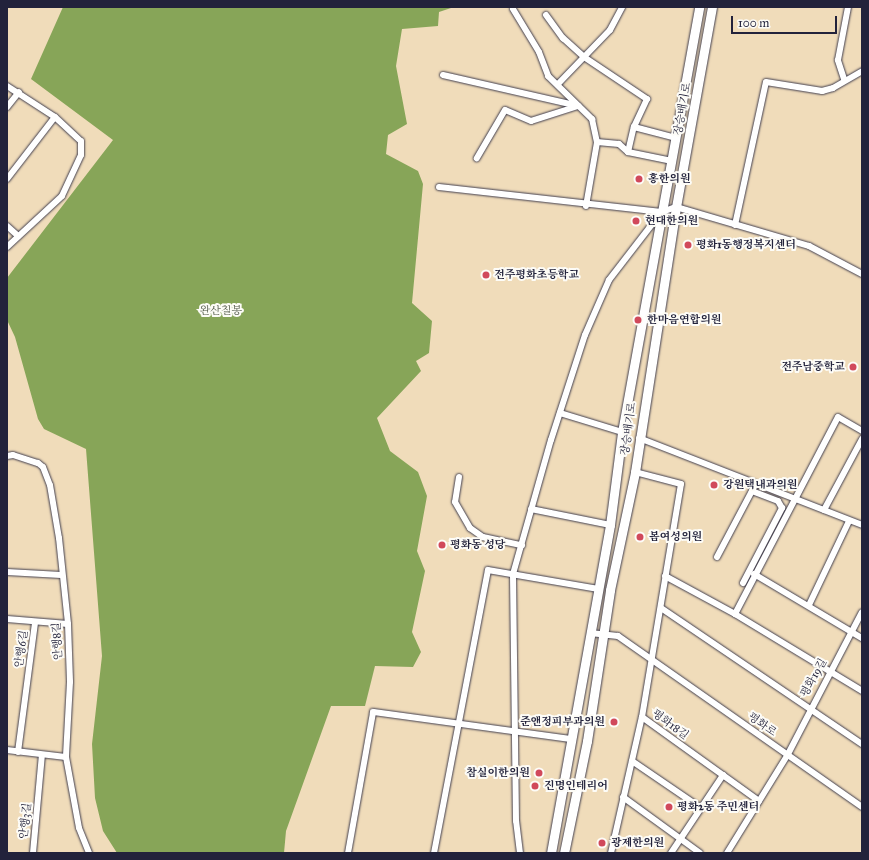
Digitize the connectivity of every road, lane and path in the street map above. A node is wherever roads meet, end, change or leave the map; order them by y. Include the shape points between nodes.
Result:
1 (622, 7) edge
2 (699, 7) edge
3 (712, 7) edge
4 (848, 7) edge
5 (513, 9) dead end
6 (546, 15) dead end
7 (584, 57) junction
8 (862, 71) edge
9 (443, 75) dead end
10 (844, 79) junction
11 (558, 84) junction
12 (7, 86) edge
13 (19, 92) junction
14 (578, 106) junction
15 (7, 107) edge
16 (56, 118) junction
17 (634, 127) junction
18 (676, 138) junction
19 (597, 142) junction
20 (628, 152) junction
21 (477, 158) dead end
22 (672, 162) junction
23 (7, 179) edge
24 (439, 187) dead end
25 (586, 206) junction
26 (676, 207) junction
27 (662, 212) junction
28 (735, 225) junction
29 (7, 226) edge
30 (18, 236) junction
31 (7, 247) edge
32 (862, 274) edge
33 (560, 413) junction
34 (862, 431) edge
35 (622, 432) junction
36 (639, 438) junction
37 (862, 439) edge
38 (7, 456) edge
39 (635, 472) junction
40 (459, 477) dead end
41 (757, 482) junction
42 (752, 491) junction
43 (796, 497) junction
44 (531, 510) junction
45 (824, 510) junction
46 (849, 521) junction
47 (610, 525) junction
48 (862, 525) edge
49 (522, 545) junction
50 (717, 557) dead end
51 (7, 572) edge
52 (513, 574) junction
53 (754, 574) junction
54 (62, 575) junction
55 (665, 576) junction
56 (743, 583) dead end
57 (598, 589) junction
58 (809, 605) junction
59 (661, 608) junction
60 (862, 612) edge
61 (735, 614) junction
62 (7, 619) edge
63 (35, 622) junction
64 (68, 624) junction
65 (851, 632) junction
66 (590, 634) junction
67 (605, 634) junction
68 (862, 638) edge
69 (650, 659) junction
70 (829, 672) junction
71 (862, 691) edge
72 (809, 709) junction
73 (642, 717) junction
74 (458, 723) junction
75 (516, 731) junction
76 (571, 739) junction
77 (862, 744) edge
78 (7, 750) edge
79 (18, 752) junction
80 (42, 755) junction
81 (787, 756) junction
82 (66, 757) junction
83 (632, 761) junction
84 (723, 775) junction
85 (623, 797) junction
86 (759, 801) junction
87 (862, 807) edge
88 (702, 808) junction
89 (681, 839) junction
90 (33, 853) edge
91 (90, 853) edge
92 (348, 853) edge
93 (434, 853) edge
94 (520, 853) edge
95 (551, 853) edge
96 (564, 853) edge
97 (611, 853) edge
98 (671, 853) edge
99 (700, 853) edge
100 (726, 853) edge

1 - 7 street via 610,30
2 - 18 street, 장승배기로
3 - 26 street, 장승배기로
4 - 10 street via 838,60
5 - 11 street via 539,52 548,76
6 - 7 street via 563,38
7 - 11 street
7 - 17 street via 647,99
8 - 10 street
9 - 14 street
10 - 28 street via 833,88 822,91 766,82
11 - 14 street
12 - 13 street
13 - 15 street
13 - 16 street
14 - 19 street via 592,118
14 - 21 street via 531,121 505,110
16 - 23 street
16 - 30 street via 81,141 81,155 62,196
17 - 18 street
17 - 20 street
18 - 22 street, 장승배기로
19 - 20 street via 619,144
19 - 25 street
20 - 22 street
22 - 27 street, 장승배기로
24 - 25 street
25 - 27 street
26 - 27 street
26 - 28 street
26 - 36 street, 장승배기로
27 - 33 street via 609,280 585,335
27 - 35 street, 장승배기로
28 - 32 street via 809,246
29 - 30 street
30 - 31 street
33 - 35 street
33 - 44 street
34 - 43 street via 838,417
35 - 47 street, 장승배기로
36 - 39 street, 장승배기로
36 - 41 street
37 - 45 street
38 - 54 street, 안행8길 via 22,457 43,466 50,485
39 - 55 street via 681,484
39 - 67 street, 장승배기로 via 610,590
40 - 49 street via 454,502 470,528 483,537
41 - 42 street
41 - 43 street
42 - 50 street
42 - 56 street via 778,501 782,508
43 - 45 street
43 - 53 street
44 - 47 street
44 - 49 street
45 - 46 street
46 - 48 street
46 - 58 street
47 - 57 street, 장승배기로
49 - 52 street
51 - 54 street
52 - 57 street
52 - 74 street via 488,570
52 - 75 street
53 - 58 street
53 - 61 street
54 - 64 street, 안행8길
55 - 59 street
55 - 61 street
57 - 66 street, 장승배기로
58 - 65 street
59 - 69 street
59 - 72 street
60 - 65 street, 평화19길
61 - 70 street
62 - 63 street, 안행6길
63 - 64 street, 안행6길
63 - 79 street, 안행6길
64 - 82 street, 안행8길 via 70,682
65 - 68 street
65 - 70 street, 평화19길
66 - 67 street, 평화로
66 - 76 street, 장승배기로
67 - 69 street, 평화로 via 618,636
67 - 96 street, 장승배기로 via 578,791
69 - 73 street
69 - 81 street, 평화로
70 - 71 street
70 - 72 street, 평화19길
72 - 77 street
72 - 81 street, 평화19길
73 - 83 street, 평화18길
73 - 84 street, 평화18길
74 - 75 street
74 - 92 street via 373,712
74 - 93 street
75 - 76 street
75 - 94 street via 516,821
76 - 95 street, 장승배기로
78 - 79 street
79 - 80 street
80 - 82 street
80 - 90 street, 안행3길
81 - 86 street
81 - 87 street, 평화로
82 - 91 street, 안행8길 via 79,828
83 - 85 street, 평화18길
83 - 88 street
84 - 86 street, 평화18길
84 - 88 street
85 - 89 street
85 - 97 street, 평화18길
86 - 100 street
88 - 89 street
89 - 98 street
89 - 99 street

